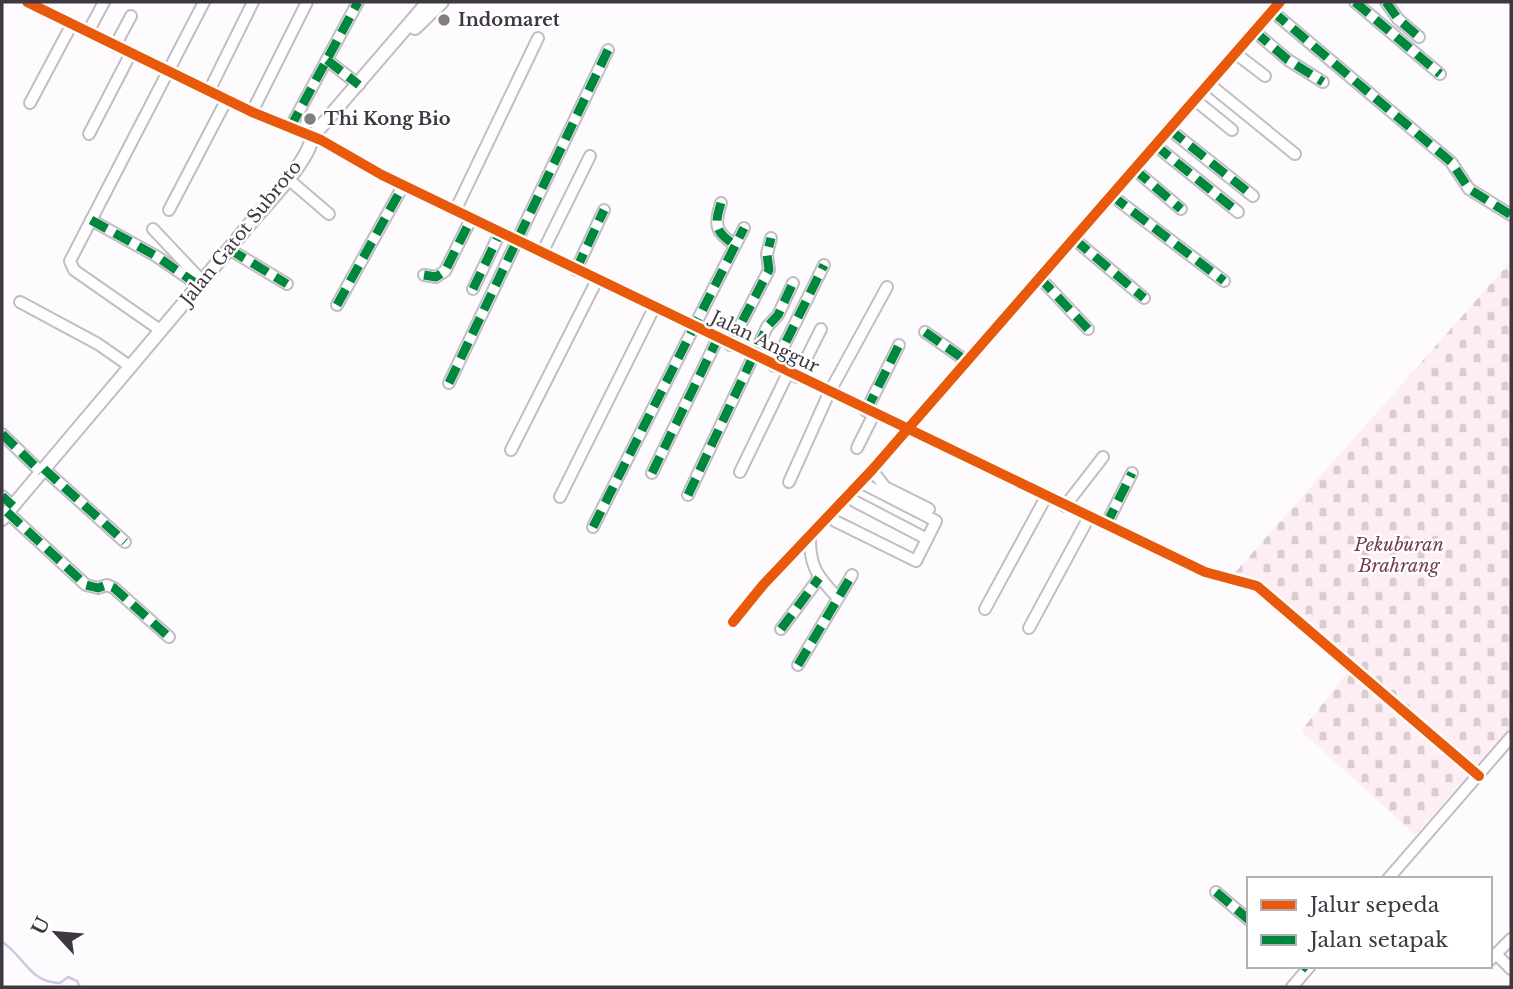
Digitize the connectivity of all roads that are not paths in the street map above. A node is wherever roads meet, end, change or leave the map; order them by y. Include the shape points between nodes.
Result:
1 (27, 2) edge
2 (104, 2) edge
3 (204, 2) edge
4 (253, 2) edge
5 (307, 2) edge
6 (358, 2) edge
7 (428, 2) edge
8 (442, 2) edge
9 (1280, 2) edge
10 (1355, 2) edge
11 (1385, 2) edge
12 (1272, 11) junction
13 (131, 16) dead end
14 (72, 24) junction
15 (1254, 31) junction
16 (88, 32) junction
17 (1419, 37) dead end
18 (538, 38) dead end
19 (396, 42) junction
20 (115, 46) junction
21 (608, 50) dead end
22 (131, 53) junction
23 (1235, 53) junction
24 (327, 61) junction
25 (168, 70) junction
26 (1440, 74) dead end
27 (1265, 76) dead end
28 (1323, 82) dead end
29 (1209, 84) junction
30 (359, 85) junction
31 (209, 91) junction
32 (226, 99) junction
33 (1195, 100) junction
34 (30, 103) dead end
35 (252, 112) junction
36 (290, 128) junction
37 (1169, 129) junction
38 (1232, 130) dead end
39 (89, 134) dead end
40 (315, 141) junction
41 (1155, 145) junction
42 (1295, 153) dead end
43 (590, 156) dead end
44 (1135, 169) junction
45 (287, 178) junction
46 (403, 186) junction
47 (1111, 195) junction
48 (1252, 196) dead end
49 (721, 203) dead end
50 (1181, 209) dead end
51 (169, 210) dead end
52 (604, 210) dead end
53 (455, 211) junction
54 (1238, 212) dead end
55 (329, 214) dead end
56 (1511, 215) edge
57 (471, 219) junction
58 (91, 220) junction
59 (744, 228) dead end
60 (153, 229) dead end
61 (500, 233) junction
62 (771, 238) dead end
63 (1074, 239) junction
64 (517, 242) junction
65 (734, 245) junction
66 (229, 249) junction
67 (542, 253) junction
68 (824, 265) dead end
69 (576, 270) junction
70 (424, 275) dead end
71 (1039, 277) junction
72 (597, 280) junction
73 (1224, 281) dead end
74 (200, 283) junction
75 (793, 283) dead end
76 (287, 284) dead end
77 (887, 287) dead end
78 (472, 289) dead end
79 (1144, 298) dead end
80 (20, 302) dead end
81 (337, 305) dead end
82 (654, 308) junction
83 (695, 328) junction
84 (821, 329) dead end
85 (1088, 329) dead end
86 (160, 330) junction
87 (926, 332) dead end
88 (718, 338) junction
89 (730, 345) junction
90 (899, 345) dead end
91 (755, 356) junction
92 (965, 360) junction
93 (774, 366) junction
94 (131, 367) junction
95 (792, 375) junction
96 (449, 383) dead end
97 (829, 393) junction
98 (870, 412) junction
99 (905, 429) junction
100 (2, 433) edge
101 (858, 448) dead end
102 (511, 450) dead end
103 (1103, 457) dead end
104 (872, 470) junction
105 (42, 471) junction
106 (740, 472) dead end
107 (652, 473) dead end
108 (1132, 474) dead end
109 (789, 482) dead end
110 (860, 482) junction
111 (688, 495) dead end
112 (2, 496) edge
113 (560, 497) dead end
114 (1046, 497) junction
115 (854, 501) dead end
116 (1065, 506) junction
117 (929, 509) dead end
118 (7, 512) edge
119 (1089, 517) junction
120 (835, 522) dead end
121 (1106, 525) junction
122 (593, 527) dead end
123 (810, 534) junction
124 (927, 539) junction
125 (125, 541) dead end
126 (852, 575) dead end
127 (819, 578) junction
128 (837, 597) junction
129 (985, 609) dead end
130 (733, 622) dead end
131 (1029, 628) dead end
132 (781, 629) dead end
133 (169, 637) dead end
134 (798, 665) dead end
135 (1511, 737) edge
136 (1479, 776) junction
137 (1390, 877) edge
138 (1216, 892) dead end
139 (1247, 918) edge
140 (1511, 939) edge
141 (1493, 957) edge
142 (1306, 968) edge
143 (1511, 969) edge
144 (1292, 987) edge

1 - 14 street, Jalan Anggur
2 - 16 street
3 - 25 street
4 - 31 street
5 - 35 street
6 - 24 street
7 - 19 main road, Jalan Gatot Subroto
8 - 19 main road
9 - 12 street
10 - 26 street
11 - 17 street
12 - 15 street
12 - 56 street via 1451,162 1469,188
13 - 20 street
14 - 16 street, Jalan Anggur
14 - 34 street
15 - 23 street
15 - 28 street
16 - 20 street, Jalan Anggur
18 - 53 street
19 - 30 main road, Jalan Gatot Subroto
19 - 40 main road
20 - 22 street, Jalan Anggur
21 - 64 street
22 - 25 street, Jalan Anggur
22 - 39 street
23 - 27 street
23 - 29 street
24 - 30 street
24 - 36 street
25 - 31 street, Jalan Anggur
25 - 58 street
29 - 33 street
29 - 42 street
30 - 40 main road, Jalan Gatot Subroto
31 - 32 street, Jalan Anggur
32 - 35 street, Jalan Anggur
32 - 51 street
33 - 37 street
33 - 38 street
35 - 36 street, Jalan Anggur
36 - 40 street, Jalan Anggur
37 - 41 street
37 - 48 street
40 - 45 main road, Jalan Gatot Subroto
40 - 46 street, Jalan Anggur
41 - 44 street
41 - 54 street
43 - 67 street
44 - 47 street
44 - 50 street
45 - 55 street
45 - 66 main road, Jalan Gatot Subroto
46 - 53 street, Jalan Anggur
46 - 81 street
47 - 63 street
47 - 73 street
49 - 65 street via 714,224
52 - 69 street
53 - 57 street, Jalan Anggur
57 - 61 street, Jalan Anggur
57 - 70 street via 445,271 436,277
58 - 74 street
58 - 86 street via 71,265
59 - 65 street
60 - 74 street
61 - 64 street, Jalan Anggur
61 - 78 street
62 - 89 street via 766,254 769,270
63 - 71 street
63 - 79 street
64 - 67 street, Jalan Anggur
64 - 96 street
65 - 83 street
66 - 74 main road, Jalan Gatot Subroto
66 - 76 street
67 - 69 street, Jalan Anggur
68 - 93 street
69 - 72 street, Jalan Anggur
71 - 85 street
71 - 92 street
72 - 82 street, Jalan Anggur
72 - 102 street
74 - 86 main road, Jalan Gatot Subroto
75 - 91 street via 777,317 766,327
77 - 97 street
80 - 94 street
82 - 83 street, Jalan Anggur
82 - 113 street
83 - 88 street, Jalan Anggur
83 - 122 street
84 - 95 street
86 - 94 main road, Jalan Gatot Subroto
87 - 92 street
88 - 89 street, Jalan Anggur
88 - 107 street
89 - 91 street, Jalan Anggur
90 - 98 street
91 - 93 street, Jalan Anggur
91 - 111 street
92 - 99 street
93 - 95 street, Jalan Anggur
94 - 105 main road, Jalan Gatot Subroto
95 - 97 street, Jalan Anggur
95 - 106 street
97 - 98 street, Jalan Anggur
97 - 109 street
98 - 99 street, Jalan Anggur
98 - 101 street
99 - 104 street
99 - 114 street, Jalan Anggur
100 - 105 street
103 - 116 street
104 - 110 street
104 - 117 street via 885,487
105 - 118 main road, Jalan Gatot Subroto
105 - 125 street
108 - 121 street
110 - 123 street
110 - 124 street via 936,521
112 - 118 street
114 - 116 street, Jalan Anggur
114 - 129 street
115 - 124 street
116 - 119 street, Jalan Anggur
118 - 133 street via 86,585 114,588
119 - 121 street, Jalan Anggur
119 - 131 street
120 - 124 street via 916,561
121 - 136 street, Jalan Anggur via 1205,572 1257,586
123 - 127 street via 809,557
123 - 130 street
126 - 128 street
127 - 128 street
127 - 132 street
128 - 134 street
135 - 136 street
136 - 137 street
138 - 139 street
140 - 141 street
141 - 143 street
142 - 144 street

